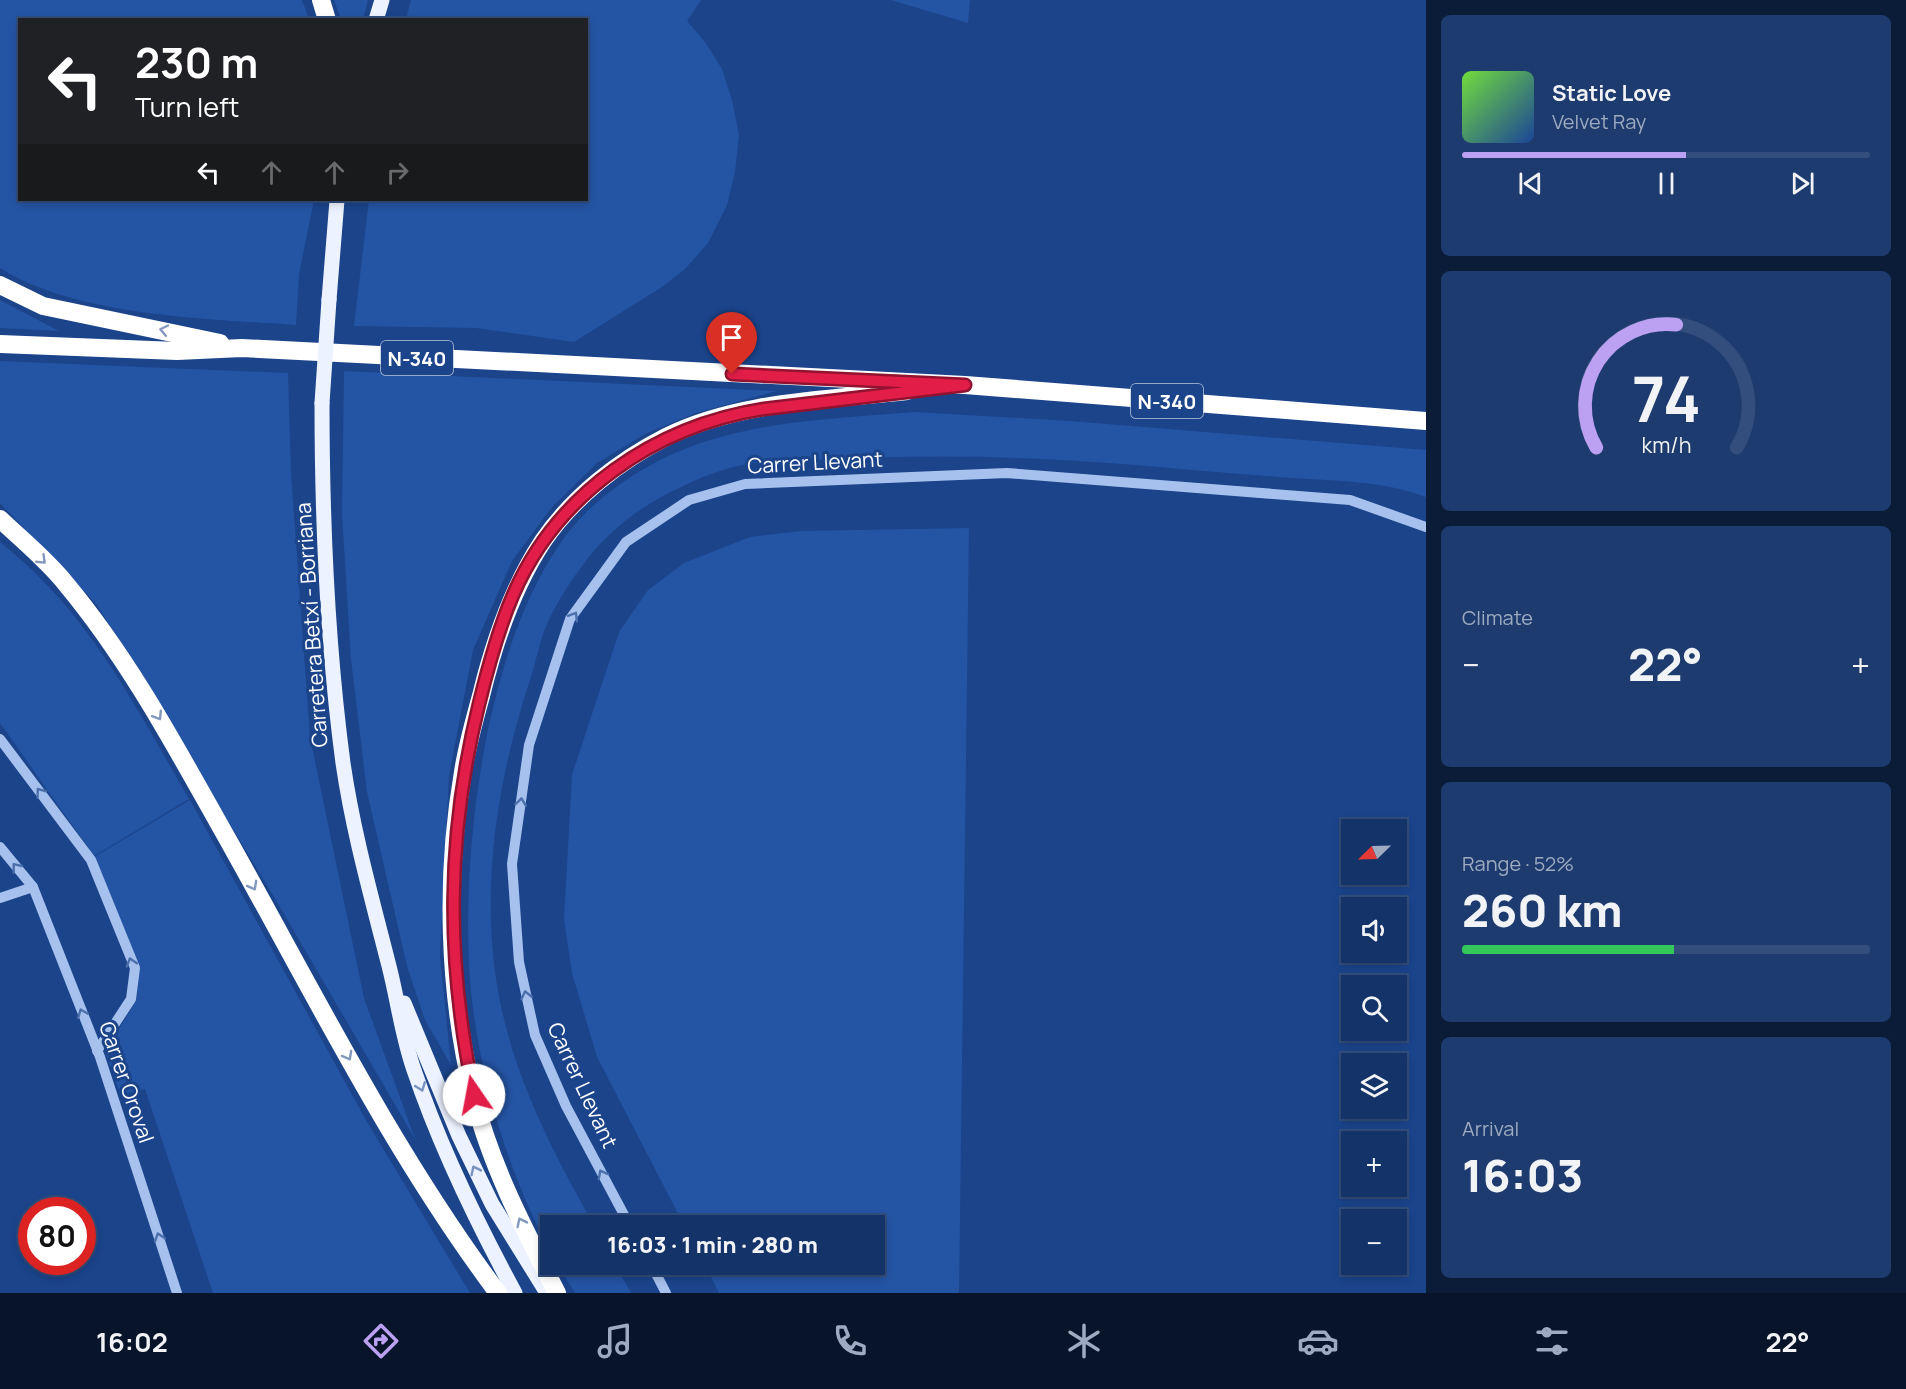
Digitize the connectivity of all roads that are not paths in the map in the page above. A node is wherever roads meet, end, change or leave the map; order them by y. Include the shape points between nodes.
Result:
1 (321, 0) edge
2 (382, 0) edge
3 (326, 18) edge
4 (377, 18) edge
5 (337, 201) edge
6 (0, 285) edge
7 (0, 344) edge
8 (242, 348) junction
9 (965, 385) junction
10 (1426, 421) edge
11 (0, 519) edge
12 (1426, 527) edge
13 (0, 739) edge
14 (0, 847) edge
15 (33, 887) junction
16 (0, 898) edge
17 (390, 970) junction
18 (98, 1051) junction
19 (624, 1215) edge
20 (657, 1275) edge
21 (177, 1293) edge
22 (498, 1293) edge
23 (515, 1293) edge
24 (548, 1293) edge
25 (557, 1293) edge
26 (666, 1293) edge

1 - 3 highway
2 - 4 main road
5 - 17 main road, Carretera Betxí - Borriana, bridge via 322,403 326,598 344,765 364,870
8 -> 6 highway via 43,306
7 - 8 highway, N-340 via 177,351
8 - 9 highway, N-340
9 - 10 highway, N-340
25 -> 9 highway via 513,1206 487,1142 463,1043 454,958 455,829 463,770 497,637 513,594 565,513 612,471 667,436 741,412
11 -> 22 highway via 64,582 94,619 160,719 391,1132
19 -> 12 street, Carrer Llevant via 535,1035 519,962 512,864 529,745 570,620 626,542 689,500 745,484 1007,473 1350,500
18 -> 13 street via 131,999 135,968 91,860
15 -> 14 street, Carrer Oroval
15 - 16 street
18 -> 15 street, Carrer Oroval
17 -> 23 main road, Carretera Betxí - Borriana via 414,1069 446,1155
24 -> 17 main road, Carretera Betxí - Borriana via 492,1204 459,1137
21 -> 18 street, Carrer Oroval
20 - 26 street

